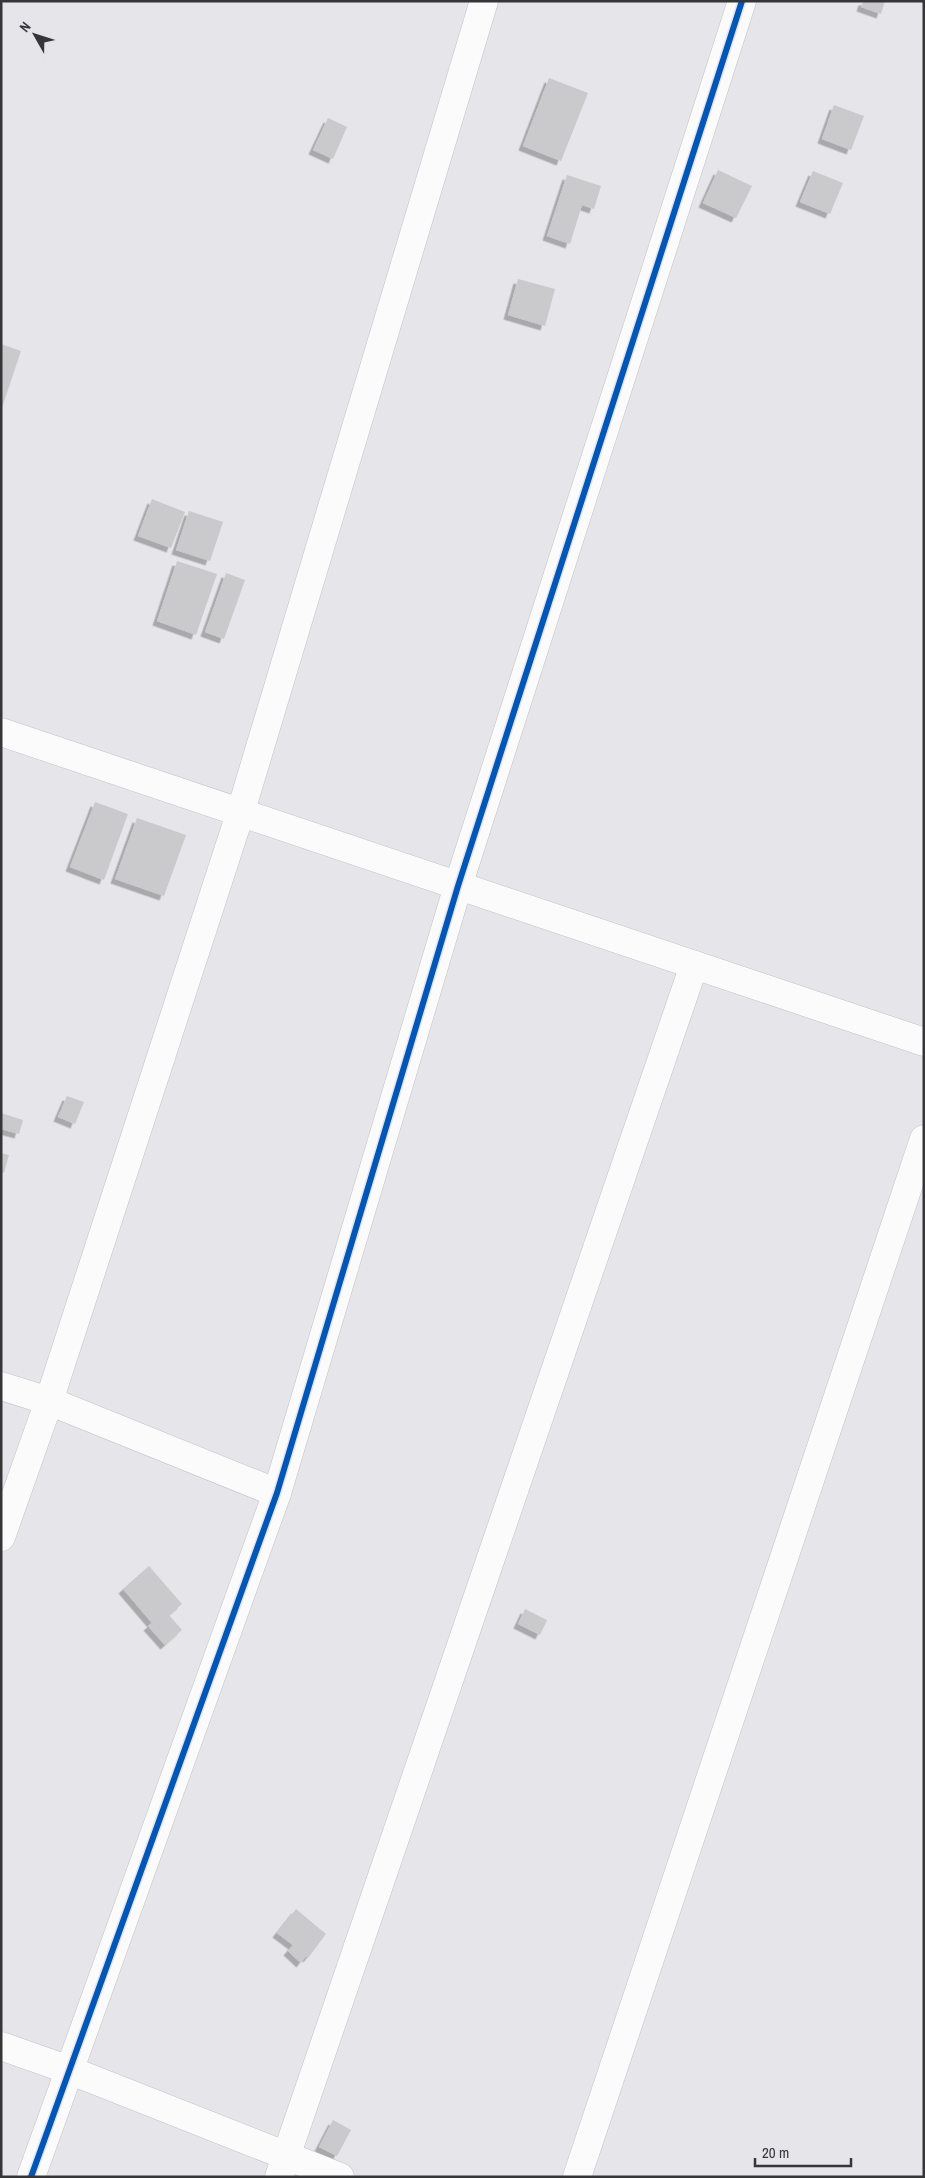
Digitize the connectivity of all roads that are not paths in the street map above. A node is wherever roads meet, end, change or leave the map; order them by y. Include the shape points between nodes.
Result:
1 (484, 1) edge
2 (742, 1) edge
3 (3, 739) edge
4 (240, 814) junction
5 (458, 886) junction
6 (694, 965) junction
7 (924, 1042) edge
8 (924, 1139) edge
9 (1, 1386) edge
10 (49, 1401) junction
11 (277, 1493) junction
12 (1, 1537) edge
13 (1, 2046) edge
14 (69, 2070) junction
15 (282, 2166) edge
16 (31, 2177) edge
17 (340, 2177) edge
18 (577, 2177) edge

1 - 4 street
2 - 5 street
3 - 4 street
4 - 5 street
4 - 10 street
5 - 6 street
5 - 11 street
6 - 7 street
6 - 15 street
8 - 18 street
9 - 10 street
10 - 11 street
10 - 12 street
11 - 14 street
13 - 14 street
14 - 15 street
14 - 16 street
15 - 17 street

